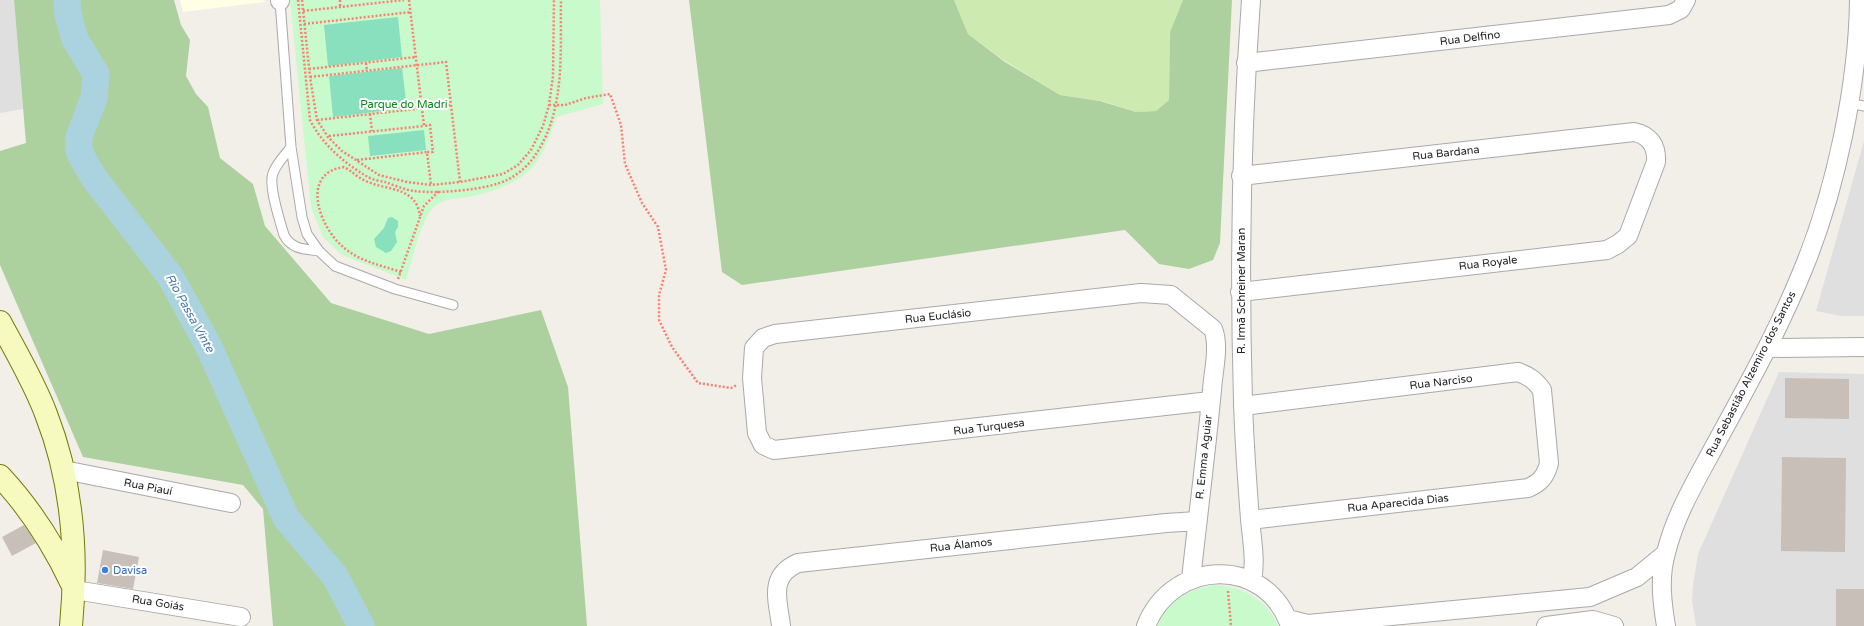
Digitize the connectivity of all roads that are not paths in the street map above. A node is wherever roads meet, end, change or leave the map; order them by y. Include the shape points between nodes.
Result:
1 (286, 0) edge
2 (1250, 0) edge
3 (1686, 0) edge
4 (1859, 0) edge
5 (1246, 63) junction
6 (1858, 78) edge
7 (1856, 105) edge
8 (1649, 138) joint
9 (291, 147) junction
10 (1241, 176) junction
11 (318, 251) junction
12 (1240, 292) junction
13 (453, 305) dead end
14 (0, 322) edge
15 (1215, 335) joint
16 (1864, 347) edge
17 (1767, 348) junction
18 (1210, 401) junction
19 (1243, 406) junction
20 (768, 449) joint
21 (64, 470) junction
22 (0, 476) edge
23 (1543, 479) joint
24 (231, 503) dead end
25 (1250, 520) junction
26 (1197, 521) junction
27 (1665, 554) junction
28 (1191, 579) junction
29 (1252, 582) junction
30 (75, 590) junction
31 (241, 617) dead end
32 (1289, 622) edge
33 (72, 626) edge
34 (781, 626) edge
35 (1146, 626) edge
36 (1546, 626) edge
37 (1614, 626) edge
38 (1666, 626) edge

1 - 9 lane
2 - 5 street, R. Irmã Schreiner Maran
3 - 5 street, Rua Delfino via 1681,9 1669,15
4 - 6 street, Rua Sebastião Alzemiro dos Santos
5 - 10 street, R. Irmã Schreiner Maran
6 - 7 street, Rua Sebastião Alzemiro dos Santos
7 - 17 street, Rua Sebastião Alzemiro dos Santos via 1819,227 1798,281
8 - 10 street, Rua Bardana via 1634,132
8 - 12 street, Rua Royale via 1654,145 1657,158 1646,190 1628,236 1607,250
9 - 11 lane via 302,217
9 - 11 lane via 276,165 272,175 284,235 293,247
10 - 12 street, R. Irmã Schreiner Maran
11 - 13 lane via 335,266 395,289
12 - 19 street, R. Irmã Schreiner Maran
14 - 21 main road via 46,413
15 - 18 street, R. Emma Aguiar
15 - 20 street, Rua Euclásio via 1212,329 1171,295 1141,293 775,334 763,338 754,348 752,378 757,433
16 - 17 street
17 - 27 street, Rua Sebastião Alzemiro dos Santos via 1686,500
18 - 20 street, Rua Turquesa via 781,450
18 - 26 street, R. Emma Aguiar
19 - 23 street, Rua Narciso via 1518,372 1536,382 1542,390 1549,462
19 - 25 street, R. Irmã Schreiner Maran
21 - 24 street, Rua Piauí
21 - 30 main road via 75,552
22 - 30 main road via 43,530
23 - 25 street, Rua Aparecida Dias via 1528,488
25 - 29 street, R. Irmã Schreiner Maran via 1255,566
26 - 28 street, R. Emma Aguiar
26 - 34 street, Rua Álamos via 798,563 784,572 776,588
27 - 32 street via 1638,577 1590,597 1308,624
27 - 38 street, Rua Sebastião Alzemiro dos Santos via 1662,601
28 - 29 street via 1226,574
28 - 35 street via 1166,594 1150,615
29 - 32 street via 1273,597
30 - 31 street, Rua Goiás
30 - 33 main road
36 - 37 street via 1593,620

